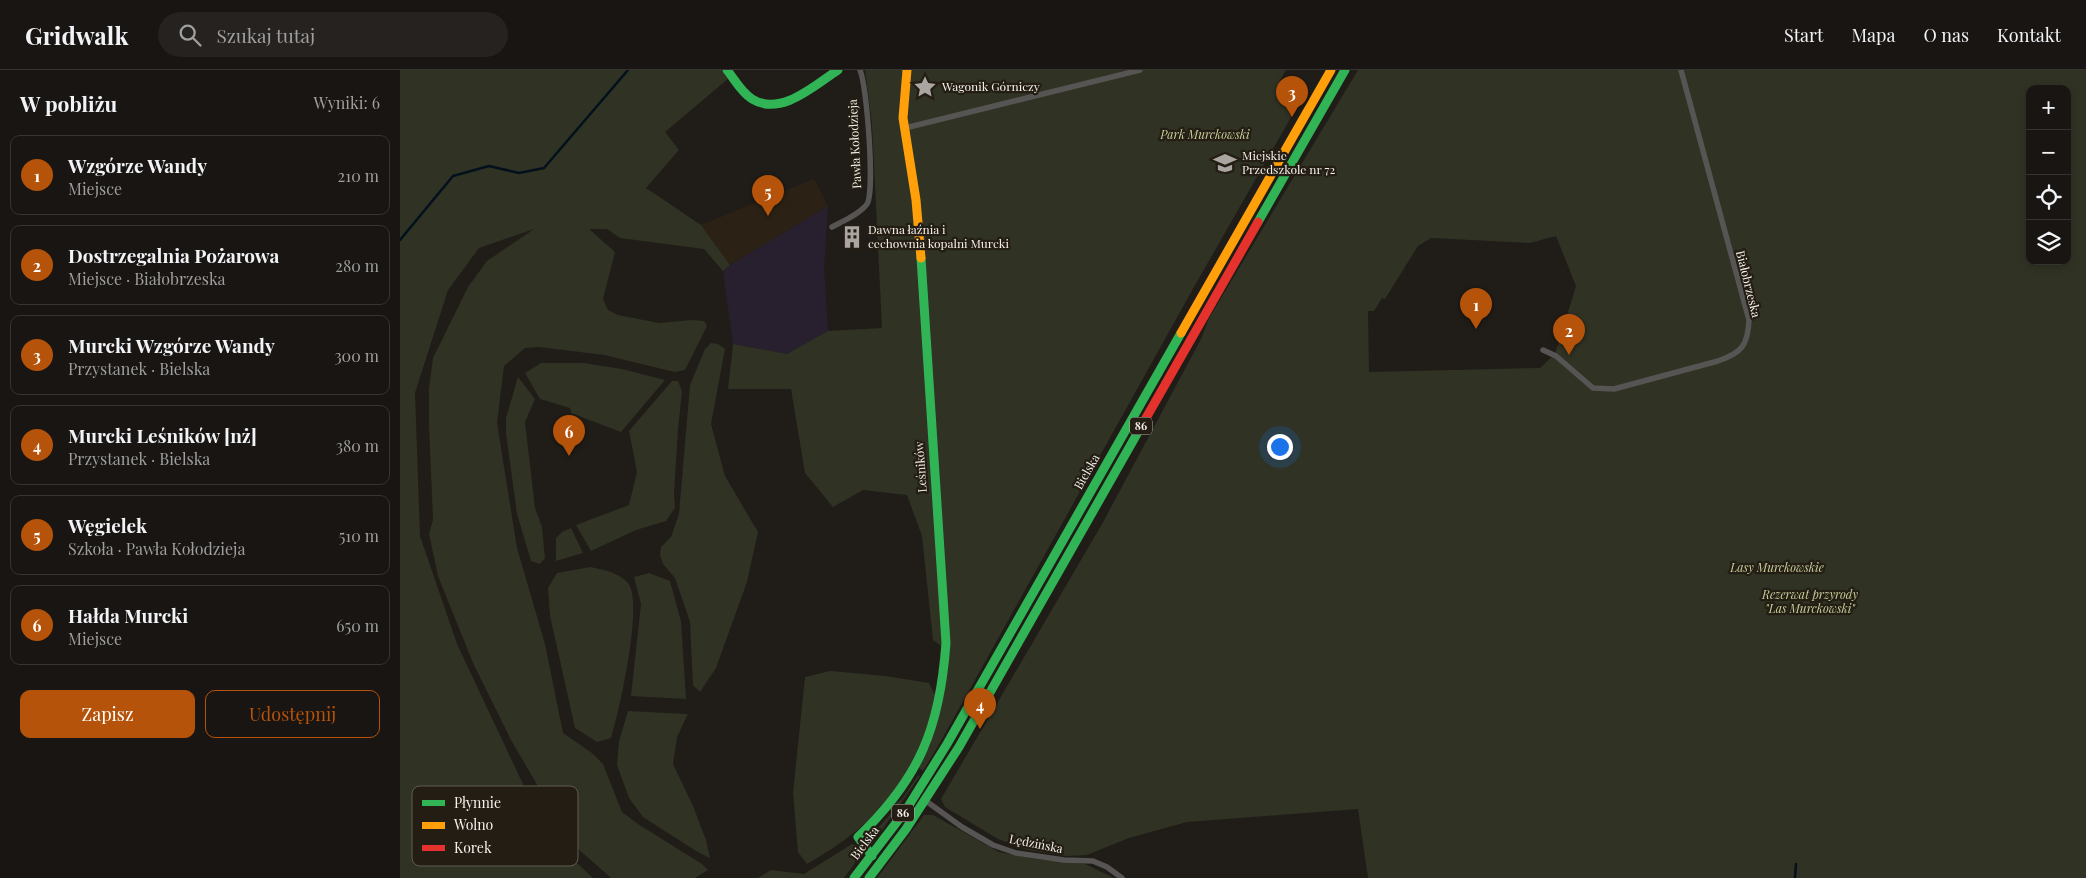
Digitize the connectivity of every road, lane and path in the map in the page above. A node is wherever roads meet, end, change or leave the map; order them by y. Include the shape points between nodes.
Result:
1 (727, 70) edge
2 (838, 70) edge
3 (860, 70) edge
4 (907, 70) edge
5 (1140, 70) edge
6 (1331, 70) edge
7 (1345, 70) edge
8 (1681, 70) edge
9 (905, 128) junction
10 (832, 227) dead end
11 (1542, 350) dead end
12 (926, 801) junction
13 (872, 856) junction
14 (854, 878) edge
15 (869, 878) edge
16 (1122, 878) edge

1 - 2 main road via 751,98 770,106 788,102
3 - 10 street, Pawła Kołodzieja via 865,84 871,172 869,198 859,211
4 - 9 main road, Leśników via 903,94
5 - 9 street
6 - 13 main road, Bielska / 86 via 947,744 906,810
7 - 12 main road, Bielska / 86
8 - 11 street, Białobrzeska via 1749,320 1745,342 1733,356 1607,389 1592,388 1556,356
9 - 13 main road, Leśników via 922,265 946,664 941,701 926,749 897,795 858,837
12 - 15 main road, Bielska / 86
12 - 16 street, Lędzińska via 994,845 1016,853 1093,861
13 - 14 main road, Bielska / 86

